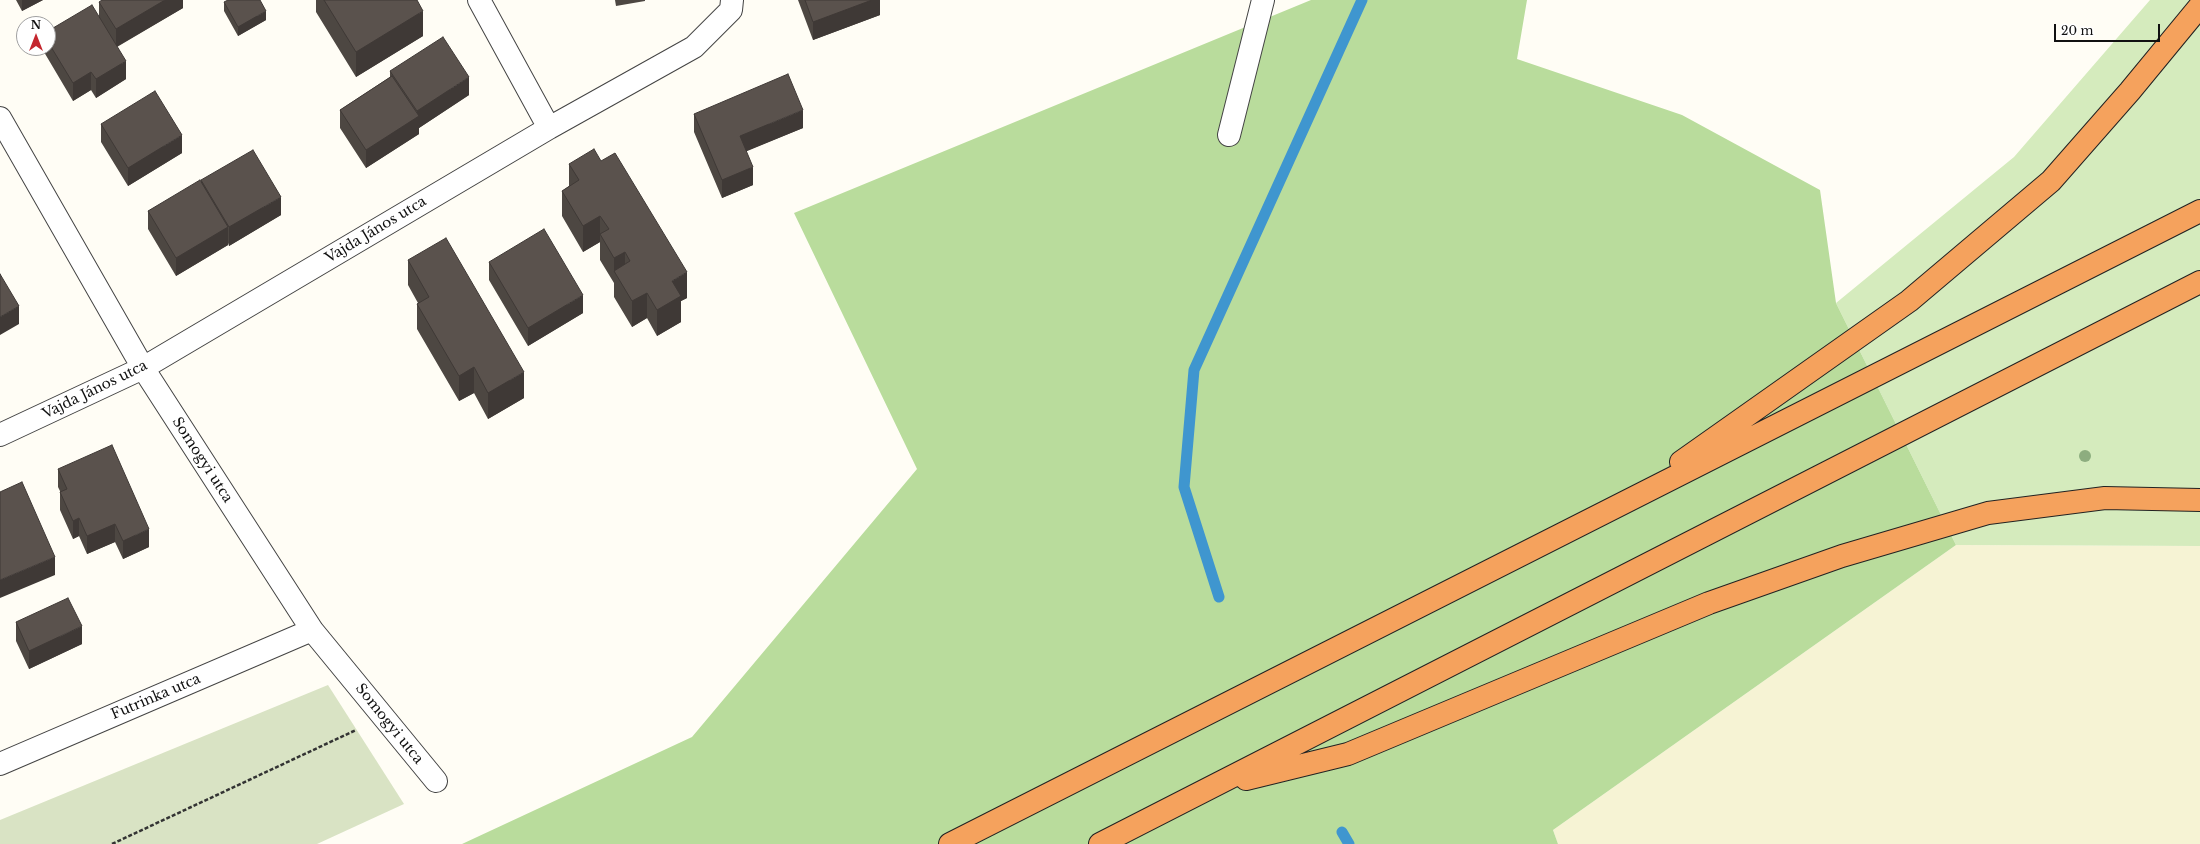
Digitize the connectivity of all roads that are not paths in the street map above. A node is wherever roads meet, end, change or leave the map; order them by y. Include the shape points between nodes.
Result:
1 (479, 0) edge
2 (732, 0) edge
3 (1263, 0) edge
4 (2200, 6) edge
5 (0, 118) edge
6 (549, 128) junction
7 (1228, 135) dead end
8 (2200, 211) edge
9 (2200, 282) edge
10 (142, 368) junction
11 (0, 435) edge
12 (2200, 500) edge
13 (1618, 506) junction
14 (312, 630) junction
15 (0, 764) edge
16 (436, 781) dead end
17 (1208, 789) junction
18 (950, 844) edge
19 (1100, 844) edge

1 - 6 street
2 - 6 street, Vajda János utca via 731,10 694,47
3 - 7 street
4 - 13 highway via 2051,181 1909,301
5 - 10 street, Somogyi utca
6 - 10 street, Vajda János utca
8 - 13 highway
9 - 17 highway
10 - 11 street, Vajda János utca
10 - 14 street, Somogyi utca
12 - 17 highway via 2105,498 1988,513 1858,551 1709,603 1348,754
13 - 18 highway
14 - 15 street, Futrinka utca
14 - 16 street, Somogyi utca
17 - 19 highway

